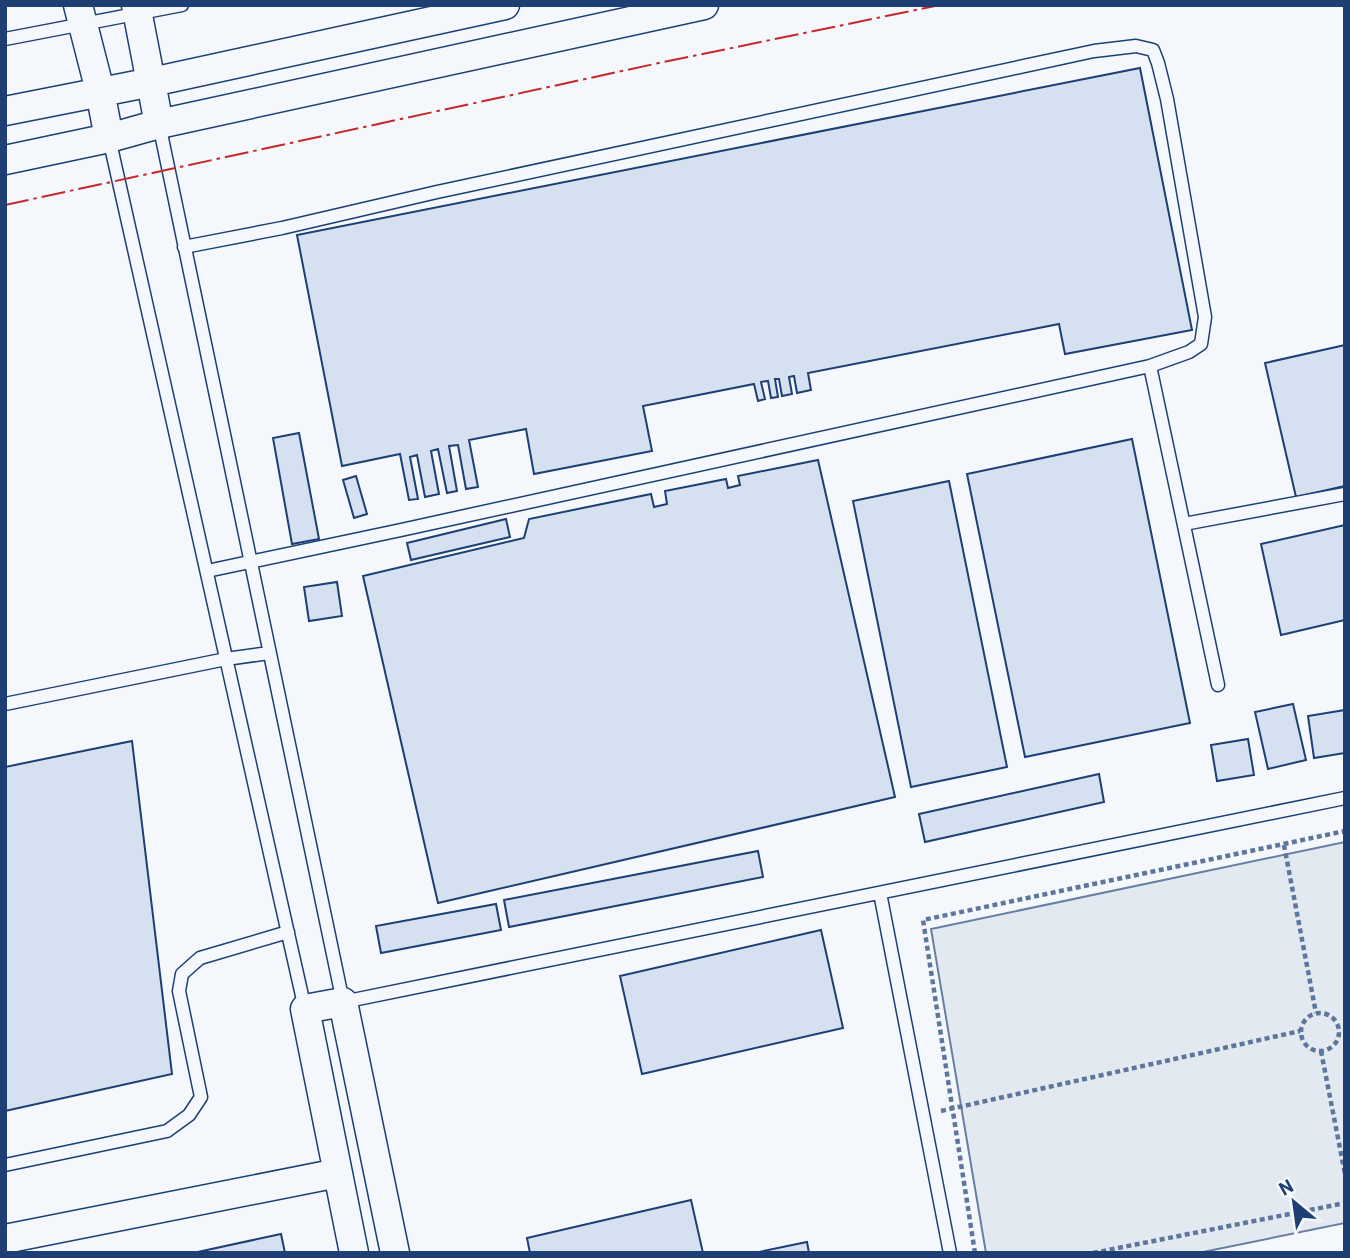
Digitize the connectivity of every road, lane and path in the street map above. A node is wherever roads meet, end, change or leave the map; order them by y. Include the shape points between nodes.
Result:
1 (182, 5) edge
2 (505, 5) edge
3 (704, 5) edge
4 (137, 9) edge
5 (80, 14) edge
6 (5, 38) edge
7 (152, 82) junction
8 (100, 92) junction
9 (5, 111) edge
10 (159, 124) junction
11 (109, 138) junction
12 (5, 160) edge
13 (184, 247) junction
14 (1150, 366) junction
15 (1345, 494) edge
16 (1184, 524) junction
17 (250, 562) junction
18 (206, 571) junction
19 (269, 653) junction
20 (226, 659) junction
21 (1218, 685) dead end
22 (5, 704) edge
23 (1345, 798) edge
24 (1345, 831) edge
25 (1284, 845) junction
26 (880, 892) junction
27 (288, 932) junction
28 (343, 1002) junction
29 (305, 1009) junction
30 (1316, 1013) junction
31 (1342, 1029) edge
32 (1300, 1031) junction
33 (1321, 1051) junction
34 (952, 1109) junction
35 (923, 1115) junction
36 (5, 1166) edge
37 (338, 1173) junction
38 (1345, 1174) edge
39 (1345, 1203) edge
40 (5, 1239) edge
41 (354, 1253) edge
42 (395, 1253) edge
43 (950, 1253) edge
44 (975, 1253) edge
45 (1093, 1253) edge

1 - 4 lane
2 - 7 street
3 - 10 street
4 - 5 lane
4 - 7 street
5 - 6 lane
5 - 8 street
7 - 8 street
7 - 10 street
8 - 9 street
8 - 11 street
10 - 11 street
10 - 13 lane
11 - 12 street
11 - 18 lane
13 - 14 lane via 1094,51 1136,46 1153,50 1158,63 1205,317 1201,344
13 - 17 lane
14 - 16 lane
14 - 17 lane
15 - 16 lane
16 - 21 lane
17 - 18 lane
17 - 19 lane
18 - 20 lane
19 - 20 lane
19 - 28 lane
20 - 22 lane
20 - 27 lane
23 - 26 lane
24 - 25 path
25 - 30 path
25 - 34 path via 923,920
26 - 28 lane
26 - 35 lane
27 - 29 lane
27 - 36 lane via 200,958 182,974 179,991 201,1097 190,1115 167,1131
28 - 29 street
28 - 42 street
29 - 37 street
30 - 31 path via 1328,1015
30 - 32 path via 1305,1020
31 - 33 path via 1333,1046
32 - 33 path via 1304,1044
32 - 34 path
33 - 38 path
34 - 35 path
34 - 44 path
35 - 43 lane
37 - 40 street
37 - 41 street
39 - 45 path

